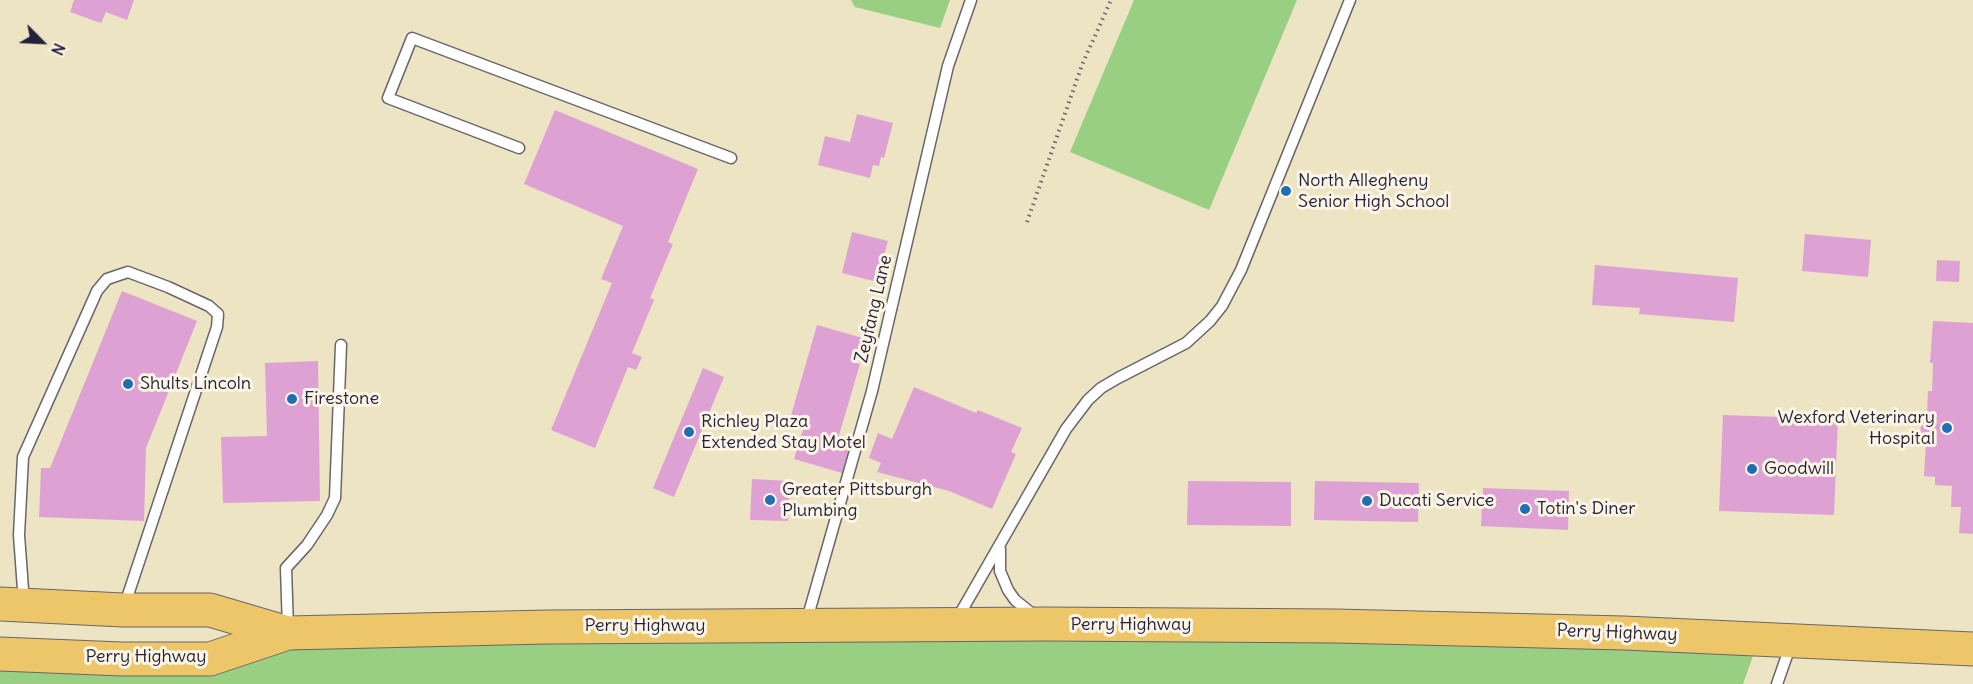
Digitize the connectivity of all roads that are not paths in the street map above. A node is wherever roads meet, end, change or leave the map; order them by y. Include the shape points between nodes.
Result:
1 (971, 0) edge
2 (1350, 0) edge
3 (519, 148) dead end
4 (731, 158) dead end
5 (341, 345) dead end
6 (1001, 543) junction
7 (12, 605) edge
8 (123, 610) junction
9 (1047, 624) junction
10 (954, 625) junction
11 (805, 626) junction
12 (288, 633) junction
13 (1792, 641) junction
14 (1973, 650) edge
15 (0, 654) edge
16 (1777, 684) edge

1 - 11 lane, Zeyfang Lane via 948,66 872,391
2 - 6 lane via 1241,270 1222,306 1186,344 1118,378 1088,400 1066,429
3 - 4 lane via 388,98 412,38
5 - 12 lane via 335,498 307,545 286,568
6 - 9 lane via 1000,571 1008,590 1025,609
6 - 10 lane
7 - 8 highway, Perry Highway
7 - 8 lane via 23,457 97,291 107,279 128,272 209,306 218,314 217,327
8 - 12 highway, Perry Highway via 210,609
9 - 10 highway, Perry Highway
9 - 13 highway, Perry Highway via 1566,631
10 - 11 highway, Perry Highway
11 - 12 highway, Perry Highway
12 - 15 highway, Perry Highway via 210,659
13 - 14 highway, Perry Highway
13 - 16 lane

